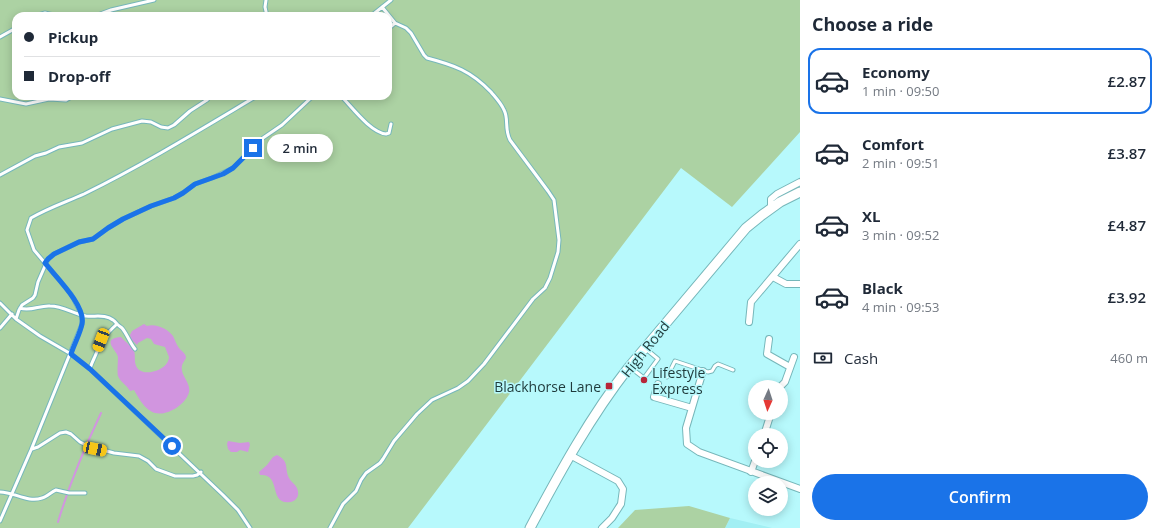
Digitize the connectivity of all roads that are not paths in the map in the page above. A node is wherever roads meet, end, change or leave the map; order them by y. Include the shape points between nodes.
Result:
1 (154, 0) edge
2 (266, 0) edge
3 (391, 0) edge
4 (382, 7) junction
5 (106, 12) edge
6 (266, 12) edge
7 (376, 12) edge
8 (386, 12) edge
9 (392, 19) edge
10 (395, 23) junction
11 (392, 26) edge
12 (12, 30) edge
13 (0, 37) edge
14 (0, 99) edge
15 (44, 100) edge
16 (207, 100) edge
17 (250, 100) edge
18 (309, 100) edge
19 (345, 100) edge
20 (392, 124) dead end
21 (0, 175) edge
22 (800, 182) edge
23 (800, 192) edge
24 (771, 208) junction
25 (800, 244) edge
26 (45, 263) junction
27 (773, 276) junction
28 (800, 284) edge
29 (0, 303) edge
30 (20, 308) junction
31 (12, 314) junction
32 (82, 315) junction
33 (16, 319) junction
34 (749, 322) dead end
35 (117, 324) junction
36 (0, 328) edge
37 (769, 339) dead end
38 (644, 348) junction
39 (135, 349) dead end
40 (71, 354) junction
41 (794, 357) dead end
42 (790, 366) junction
43 (629, 367) junction
44 (90, 369) junction
45 (733, 370) dead end
46 (703, 371) junction
47 (667, 377) dead end
48 (786, 380) edge
49 (658, 384) dead end
50 (692, 408) junction
51 (31, 450) junction
52 (570, 455) junction
53 (752, 468) edge
54 (200, 472) junction
55 (751, 472) junction
56 (800, 489) edge
57 (0, 492) edge
58 (85, 493) dead end
59 (12, 494) junction
60 (0, 522) edge
61 (250, 528) edge
62 (330, 528) edge
63 (530, 528) edge
64 (602, 528) edge

1 - 5 lane
2 - 6 lane
3 - 4 lane
4 - 7 lane
4 - 8 lane
9 - 10 lane
10 - 11 lane
10 - 62 lane via 411,33 427,58 457,67 479,80 505,110 510,140 554,200 558,252 545,288 533,299 484,364 463,385 432,400 416,414 380,463 366,473
12 - 13 lane
14 - 15 lane via 26,104
16 - 21 lane via 168,128 142,121 112,129 82,143 59,147 35,156
17 - 26 lane via 139,164 31,218 27,230 34,250
18 - 26 lane via 282,125 263,138 233,168 195,184 174,198 123,219 93,239 79,242 54,254
19 - 20 lane via 377,131 389,133
22 - 24 street, High Road via 771,199
23 - 24 main road, High Road
24 - 38 main road, High Road via 746,228
25 - 27 street
26 - 30 lane via 35,295
26 - 32 lane via 71,294
27 - 28 street via 786,284
27 - 34 street via 751,302
29 - 31 lane
30 - 32 lane via 30,310 41,306 55,306
30 - 33 lane
31 - 33 lane
31 - 36 lane
32 - 35 lane via 107,317
32 - 40 lane via 82,324
33 - 40 lane
35 - 39 lane
35 - 44 lane via 101,340
37 - 42 street via 767,354
38 - 43 main road, High Road
38 - 43 lane via 658,359 644,378
40 - 44 lane
40 - 51 lane
41 - 42 street
42 - 48 street
43 - 52 main road, High Road
44 - 54 lane
45 - 46 lane via 719,364 711,371
46 - 47 lane via 675,360
46 - 50 street
49 - 50 street via 654,397
50 - 55 street via 686,428 687,444 699,452
51 - 54 lane via 66,432 88,446 144,458 156,469 175,476 193,476
51 - 59 lane
52 - 63 main road, High Road
52 - 64 street via 618,481 623,490 621,504
53 - 55 street
54 - 61 lane via 238,510
55 - 56 street
57 - 59 lane
58 - 59 lane via 56,490 37,499
59 - 60 lane

